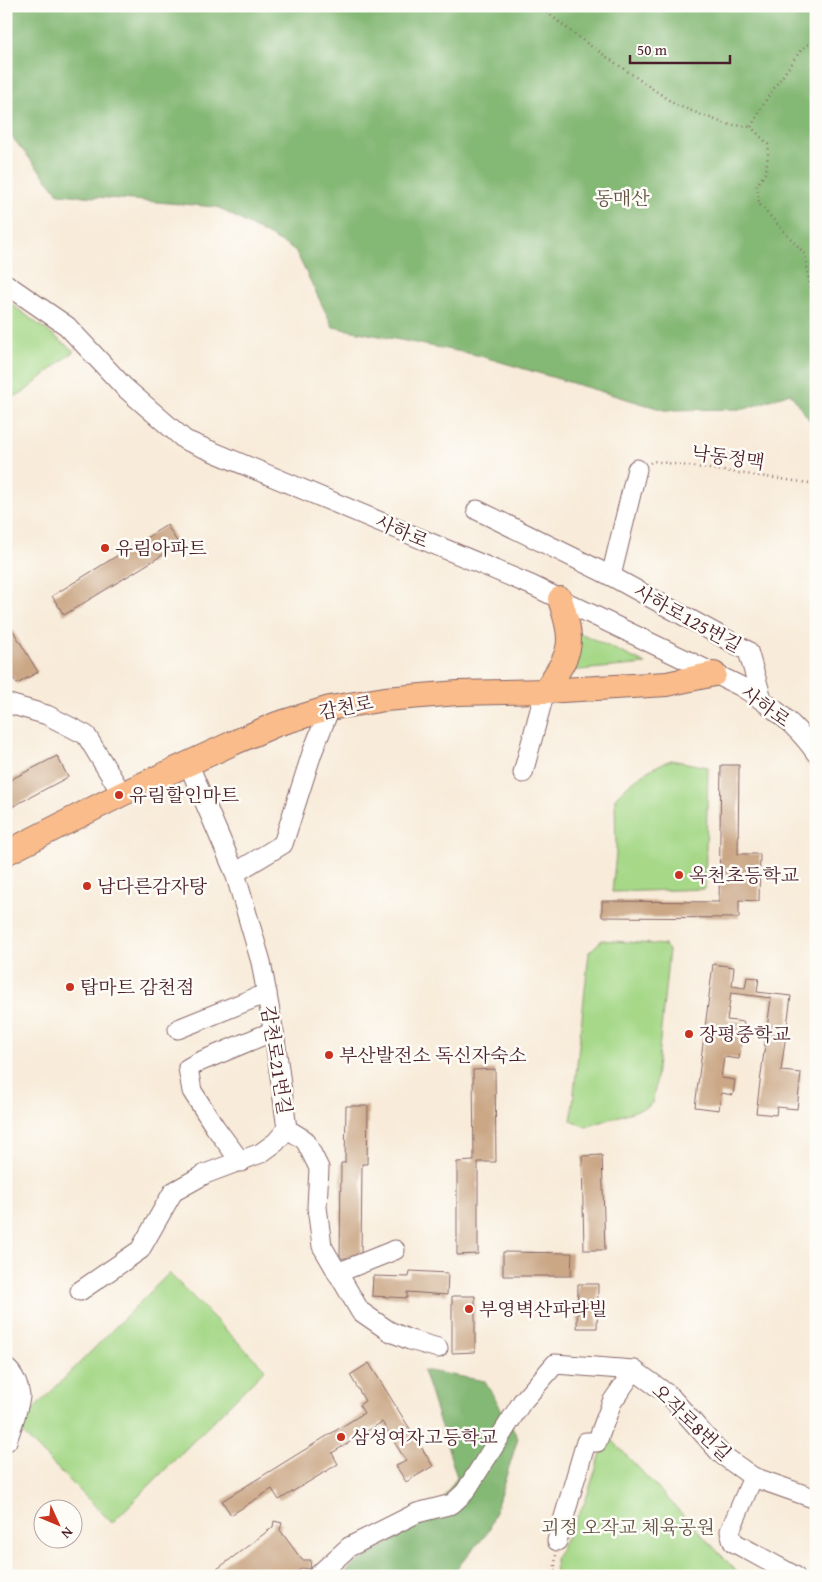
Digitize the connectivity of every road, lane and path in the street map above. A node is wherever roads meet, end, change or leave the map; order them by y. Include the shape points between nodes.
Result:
1 (539, 6) edge
2 (816, 38) edge
3 (751, 127) junction
4 (6, 284) edge
5 (816, 370) edge
6 (637, 469) joint
7 (816, 484) edge
8 (477, 510) dead end
9 (611, 576) junction
10 (560, 599) junction
11 (714, 674) junction
12 (545, 691) junction
13 (762, 699) junction
14 (6, 704) edge
15 (330, 708) junction
16 (816, 753) edge
17 (188, 763) junction
18 (524, 773) dead end
19 (122, 794) junction
20 (6, 853) edge
21 (235, 873) junction
22 (267, 993) junction
23 (178, 1029) dead end
24 (274, 1032) junction
25 (287, 1129) junction
26 (240, 1162) junction
27 (395, 1250) dead end
28 (337, 1273) junction
29 (80, 1291) dead end
30 (438, 1348) dead end
31 (6, 1368) edge
32 (634, 1370) junction
33 (8, 1441) dead end
34 (753, 1477) junction
35 (816, 1499) edge
36 (557, 1541) joint
37 (317, 1576) edge
38 (554, 1576) edge
39 (795, 1576) edge

1 - 3 path via 676,105 726,124
2 - 3 path via 801,50
3 - 5 path via 769,145 766,172 758,185 759,204 805,254 815,321
4 - 10 street, 사하로 via 67,326 124,387 185,440
6 - 7 path, 낙동정맥 via 652,461
6 - 9 street
8 - 9 street, 사하로125번길
9 - 13 street, 사하로125번길 via 748,651
10 - 11 street, 사하로
10 - 12 main road via 570,637 569,648 566,659
11 - 12 main road, 감천로 via 667,684
11 - 13 street, 사하로
12 - 15 main road, 감천로 via 458,693 385,699
12 - 18 street
13 - 16 street, 사하로 via 794,726
14 - 19 street via 47,715 86,735
15 - 17 main road, 감천로 via 277,724
15 - 21 street via 283,844
17 - 19 main road, 감천로
17 - 21 street, 감천로21번길
19 - 20 main road, 감천로
21 - 22 street, 감천로21번길
22 - 23 street
22 - 24 street, 감천로21번길
24 - 25 street, 감천로21번길
24 - 26 street via 188,1068 192,1091
25 - 26 street, 감천로21번길 via 261,1153
25 - 28 street via 305,1140 319,1168 317,1207 322,1246
26 - 29 street, 감천로21번길 via 205,1174 173,1192 140,1250
27 - 28 street
28 - 30 street via 360,1311 389,1331
31 - 33 street via 17,1383 20,1397
32 - 34 street, 오작로8번길 via 670,1396 721,1454
32 - 36 street via 612,1402 597,1442 586,1442
32 - 37 street, 오작로8번길 via 555,1364 522,1402 465,1492 452,1504 417,1513 349,1547
34 - 35 street, 오작로8번길
34 - 39 street via 730,1531 733,1542
36 - 38 path

